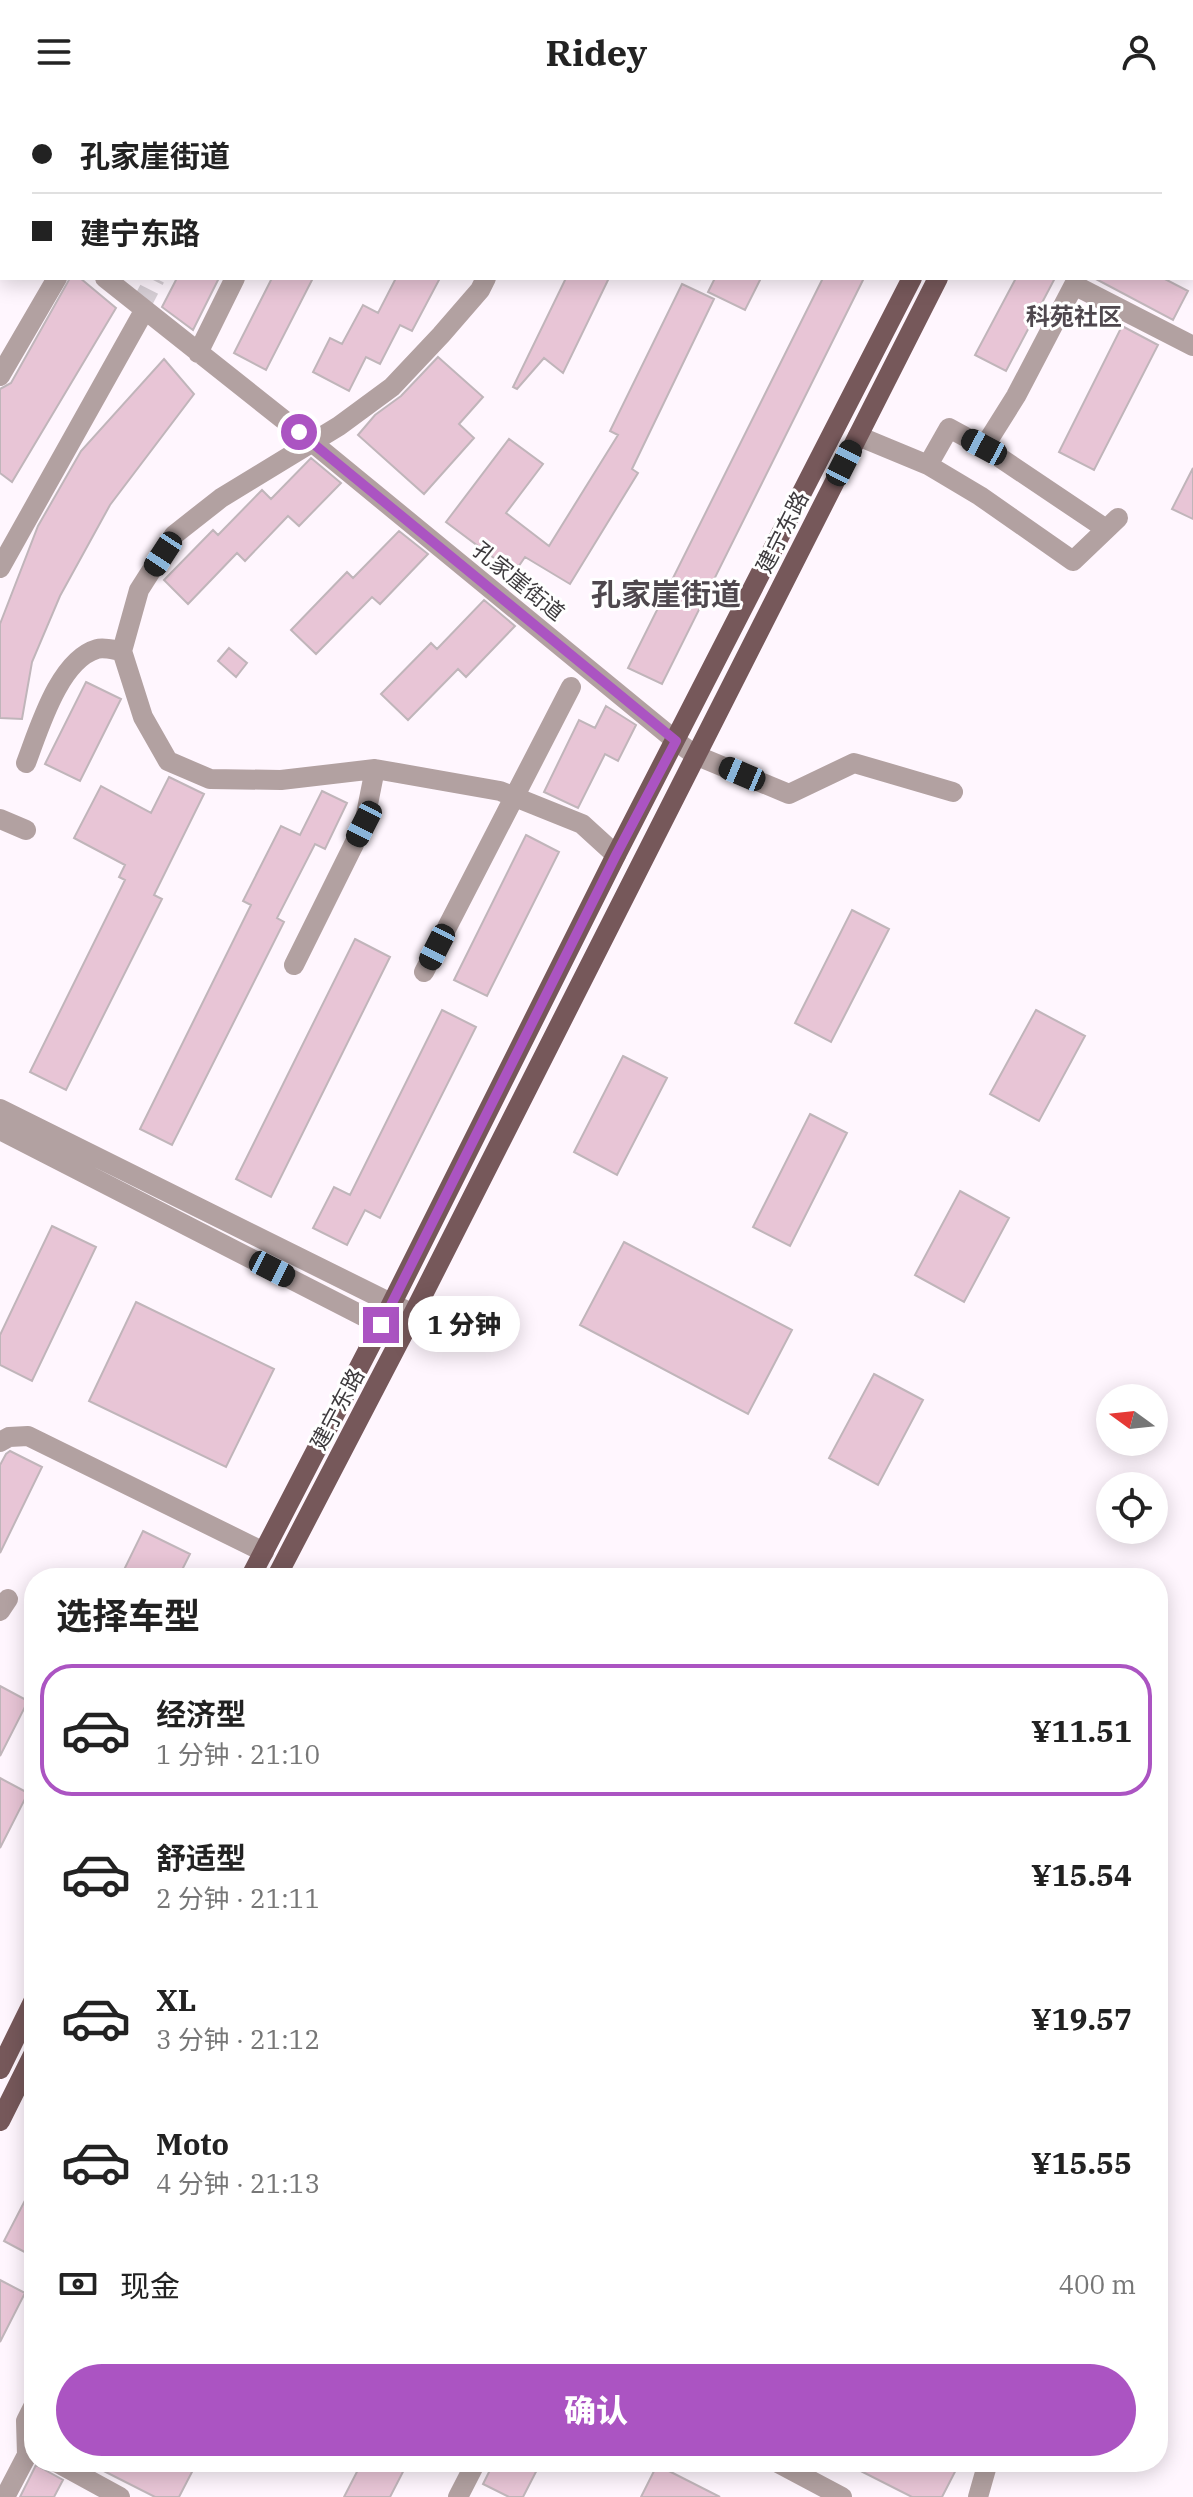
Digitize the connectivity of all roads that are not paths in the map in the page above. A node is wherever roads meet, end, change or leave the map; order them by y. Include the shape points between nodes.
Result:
1 (56, 280) edge
2 (107, 280) edge
3 (234, 280) edge
4 (485, 280) edge
5 (911, 280) edge
6 (937, 280) edge
7 (144, 311) junction
8 (1193, 346) edge
9 (198, 353) junction
10 (0, 376) edge
11 (858, 436) junction
12 (313, 443) junction
13 (984, 447) junction
14 (928, 465) junction
15 (0, 568) edge
16 (122, 651) junction
17 (571, 687) dead end
18 (676, 741) junction
19 (695, 755) junction
20 (26, 763) dead end
21 (375, 769) junction
22 (953, 792) dead end
23 (514, 797) junction
24 (0, 819) edge
25 (26, 830) dead end
26 (616, 855) junction
27 (294, 965) dead end
28 (424, 972) dead end
29 (0, 1109) edge
30 (0, 1130) edge
31 (391, 1304) junction
32 (413, 1314) junction
33 (381, 1325) junction
34 (402, 1336) junction
35 (0, 1442) edge
36 (264, 1552) junction
37 (255, 1568) edge
38 (281, 1568) edge
39 (24, 2020) edge
40 (0, 2069) edge
41 (24, 2073) edge
42 (0, 2121) edge
43 (24, 2461) edge
44 (74, 2472) edge
45 (471, 2472) edge
46 (795, 2472) edge
47 (985, 2472) edge
48 (5, 2497) edge
49 (120, 2497) edge
50 (127, 2497) edge
51 (139, 2497) edge
52 (458, 2497) edge
53 (842, 2497) edge
54 (978, 2497) edge

1 - 10 street
2 - 7 street, 孔家崖街道
3 - 9 street
4 - 12 street via 392,387
5 - 18 main road, 建宁东路
6 - 11 main road, 建宁东路
7 - 9 street, 孔家崖街道
7 - 15 street
8 - 13 street via 1074,285
9 - 12 street, 孔家崖街道
11 - 14 street
11 - 19 main road, 建宁东路
12 - 16 street via 221,498 174,535 139,590
12 - 18 street, 孔家崖街道
13 - 14 street via 949,428
13 - 14 street via 1112,524 1073,561
16 - 20 street via 100,647 76,660 47,709
16 - 21 street via 143,717 168,761 210,779 281,780
17 - 23 street
18 - 19 street, 孔家崖街道
18 - 26 main road, 建宁东路
19 - 22 street, 孔家崖街道 via 789,794 854,763
19 - 32 main road, 建宁东路
21 - 23 street
21 - 27 street via 364,824
23 - 26 street via 582,824
23 - 28 street
24 - 25 street
26 - 31 main road, 建宁东路
29 - 31 street
30 - 33 street
31 - 32 street
31 - 33 main road, 建宁东路
32 - 34 main road, 建宁东路
33 - 34 street
33 - 36 main road, 建宁东路
34 - 38 main road, 建宁东路
35 - 36 street via 28,1436
36 - 37 main road, 建宁东路
39 - 40 main road
41 - 42 main road
43 - 48 street
44 - 49 street
45 - 52 street
46 - 53 street
47 - 54 street
50 - 51 street via 130,2492

